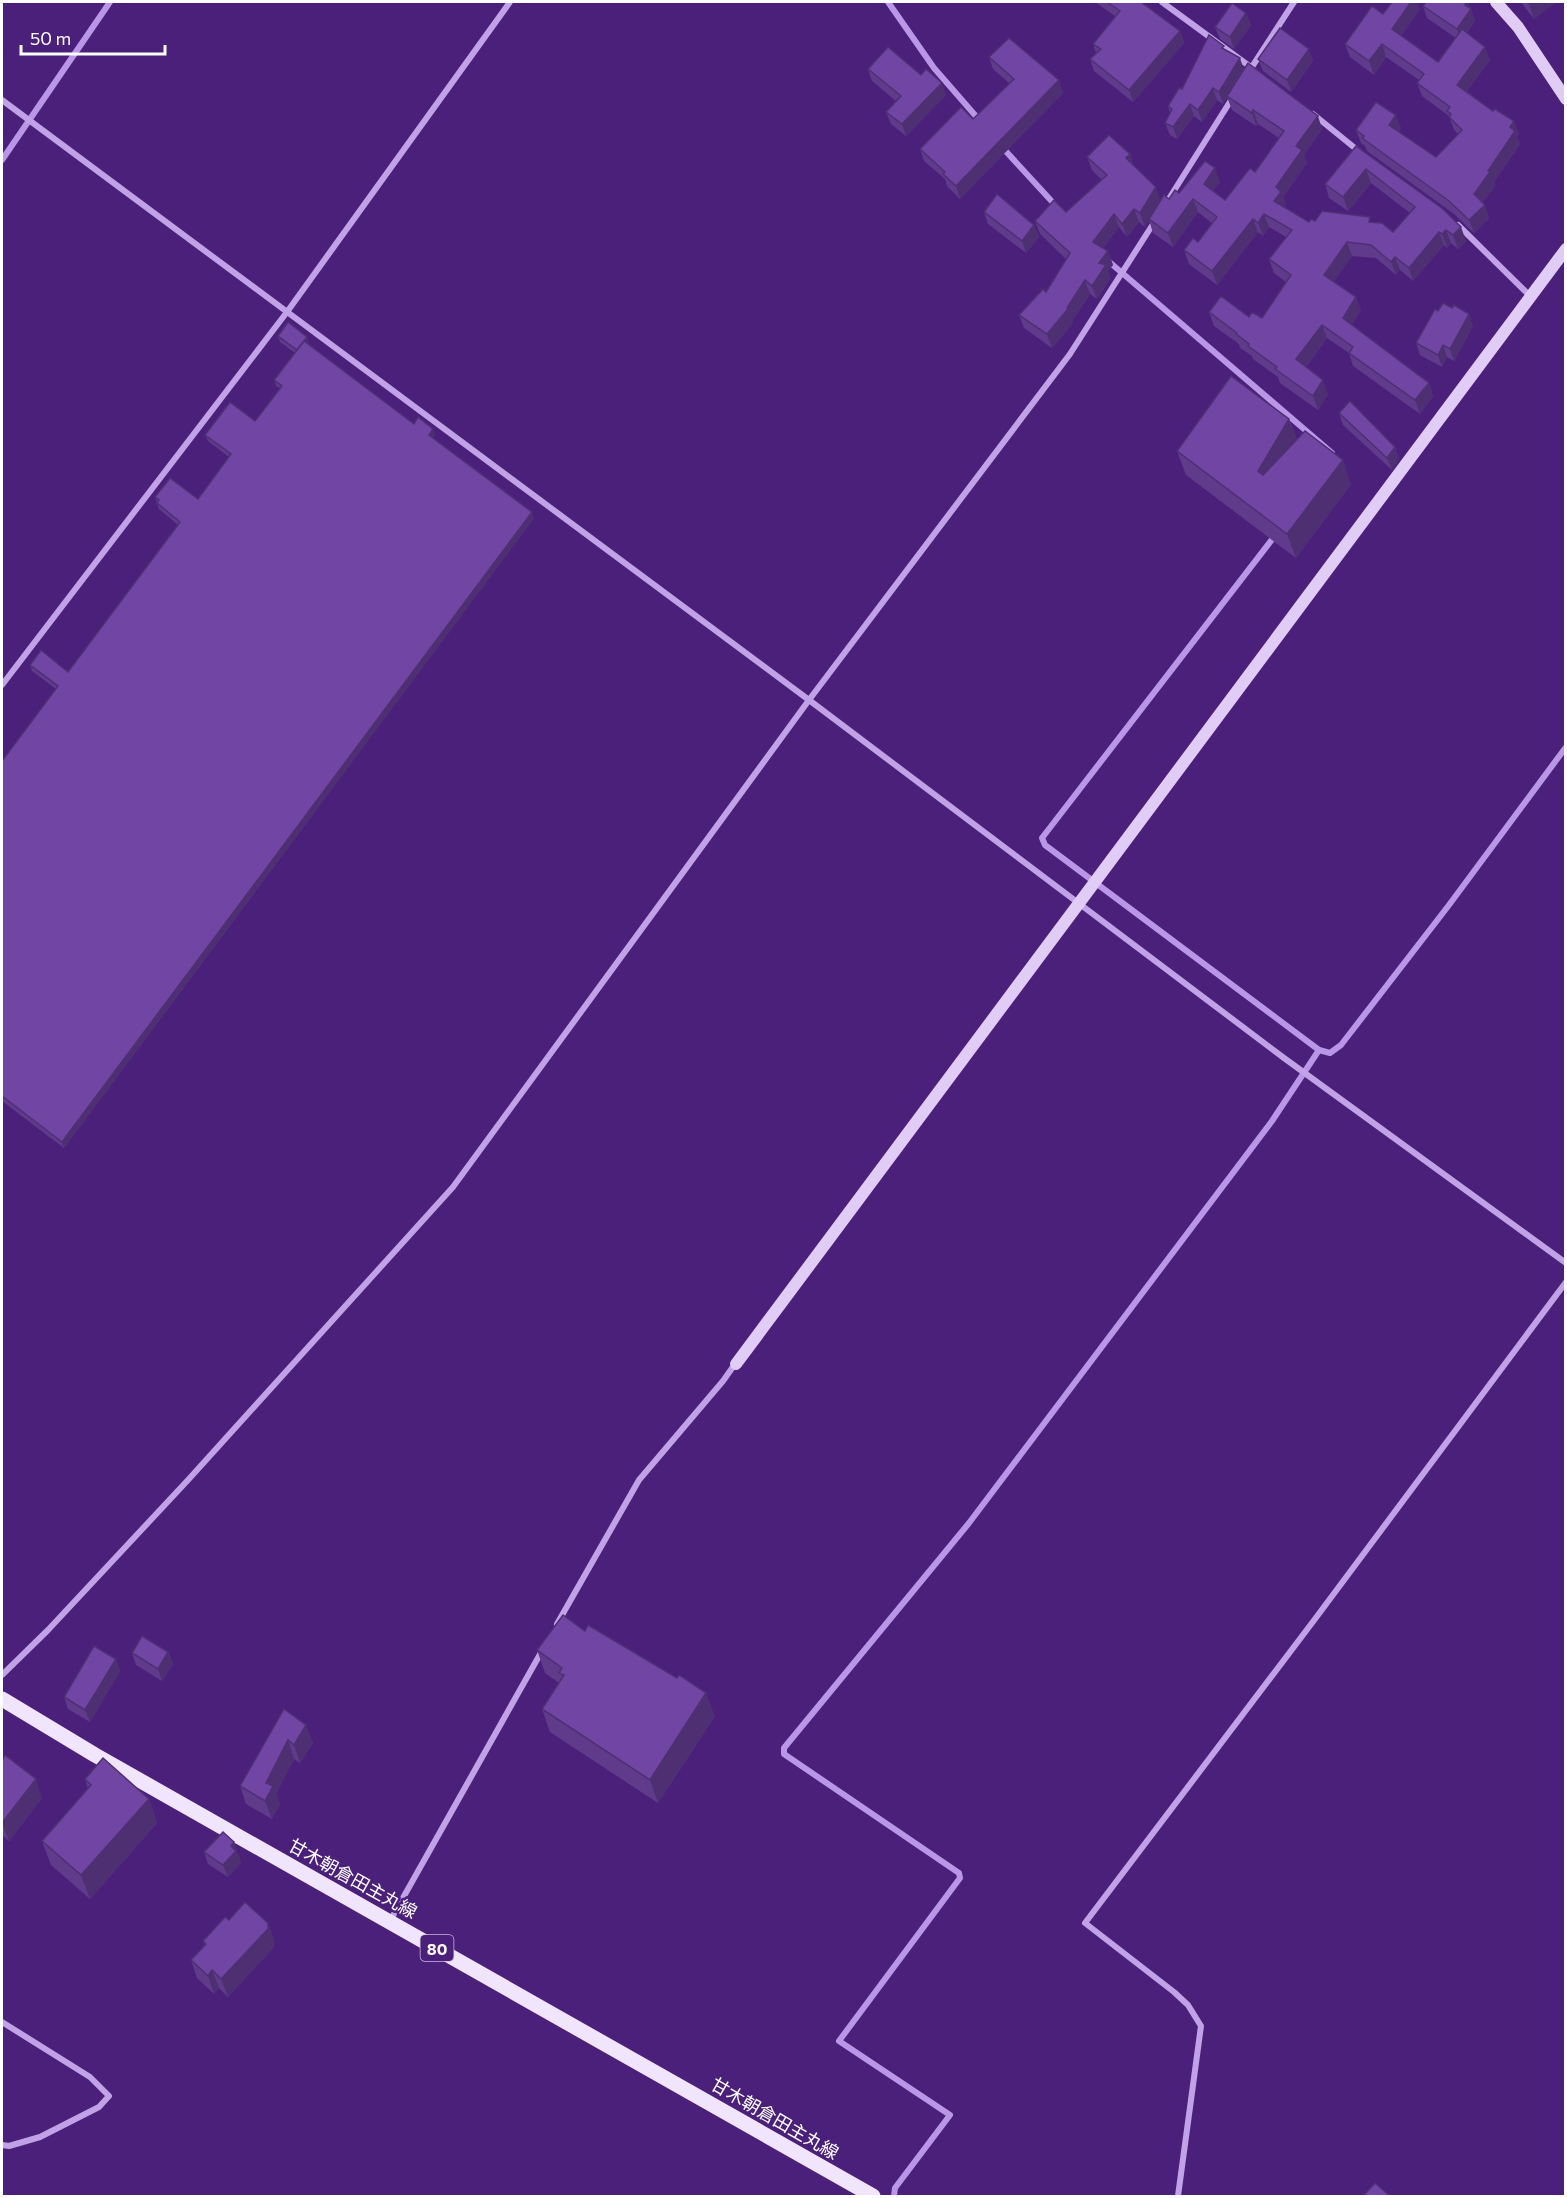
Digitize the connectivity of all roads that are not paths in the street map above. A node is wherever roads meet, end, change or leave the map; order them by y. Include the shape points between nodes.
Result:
1 (510, 2) edge
2 (1162, 2) edge
3 (1294, 2) edge
4 (1496, 2) edge
5 (1251, 67) junction
6 (1260, 74) edge
7 (1245, 77) edge
8 (1239, 87) edge
9 (1566, 99) edge
10 (2, 100) edge
11 (1304, 107) edge
12 (1371, 160) edge
13 (1451, 218) edge
14 (1566, 249) edge
15 (1530, 296) junction
16 (287, 312) junction
17 (2, 685) edge
18 (809, 700) junction
19 (1080, 903) junction
20 (1566, 1263) edge
21 (1566, 1282) edge
22 (736, 1364) joint
23 (555, 1628) edge
24 (544, 1646) edge
25 (2, 1675) edge
26 (2, 1699) edge
27 (390, 1921) junction
28 (2, 2022) edge
29 (2, 2145) edge
30 (873, 2196) edge
31 (1178, 2196) edge

1 - 16 street
2 - 5 street
3 - 5 street
4 - 9 street via 1518,27
5 - 6 street
5 - 7 street
8 - 18 street via 1070,354
10 - 16 street
11 - 12 street
13 - 15 street
14 - 15 street
15 - 19 street
16 - 17 street
16 - 18 street
18 - 19 street
18 - 25 street via 453,1187 188,1480
19 - 20 street via 1284,1058
19 - 22 street
21 - 31 street via 1085,1923 1174,1992 1201,2026
22 - 23 street via 639,1480
24 - 27 street
26 - 27 main road, 甘木朝倉田主丸線 / 80
27 - 30 main road, 甘木朝倉田主丸線 / 80
28 - 29 street via 90,2077 109,2096 99,2107 40,2137

